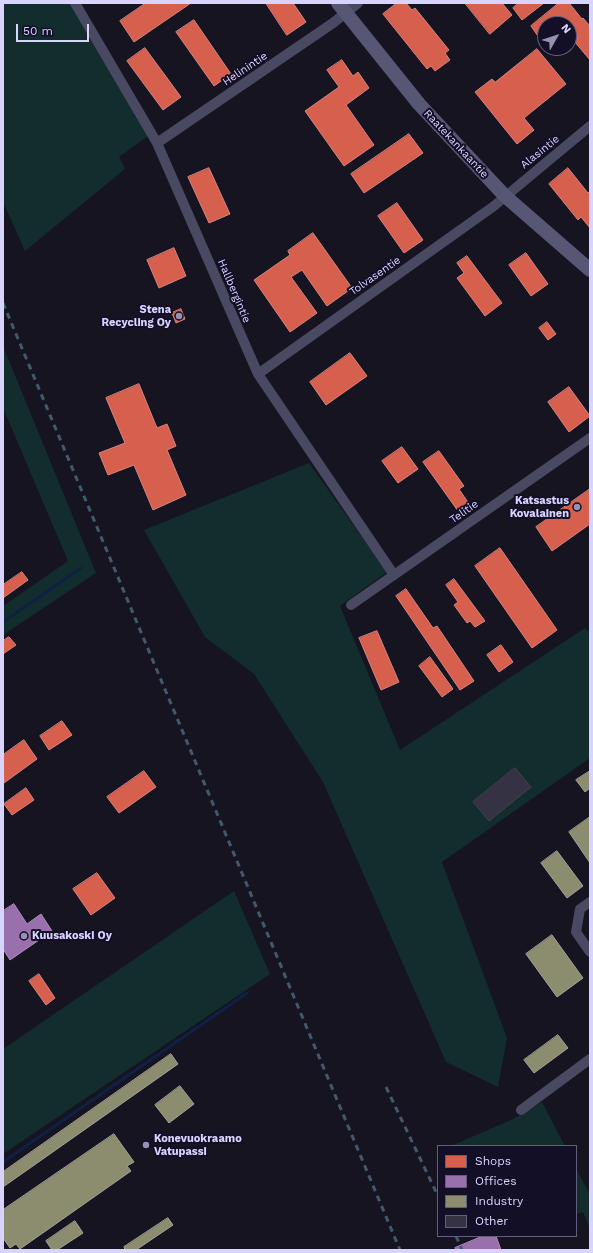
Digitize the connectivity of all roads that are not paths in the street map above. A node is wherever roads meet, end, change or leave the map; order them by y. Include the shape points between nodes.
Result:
1 (75, 3) edge
2 (358, 3) edge
3 (342, 8) edge
4 (590, 126) edge
5 (158, 143) junction
6 (505, 196) junction
7 (590, 270) edge
8 (258, 374) junction
9 (590, 438) edge
10 (394, 575) junction
11 (352, 605) dead end
12 (590, 902) edge
13 (590, 952) edge
14 (590, 1059) edge
15 (521, 1110) dead end

1 - 5 street, Hallbergintie
2 - 3 street, Helinintie
3 - 5 street, Helinintie
3 - 6 main road, Raatekankaantie via 419,104
4 - 6 street, Alasintie
5 - 8 street, Hallbergintie
6 - 7 main road, Raatekankaantie
6 - 8 street, Tolvasentie
8 - 10 street, Hallbergintie
9 - 10 street, Telitie
10 - 11 street, Telitie
12 - 13 street via 580,909 576,932
14 - 15 street

